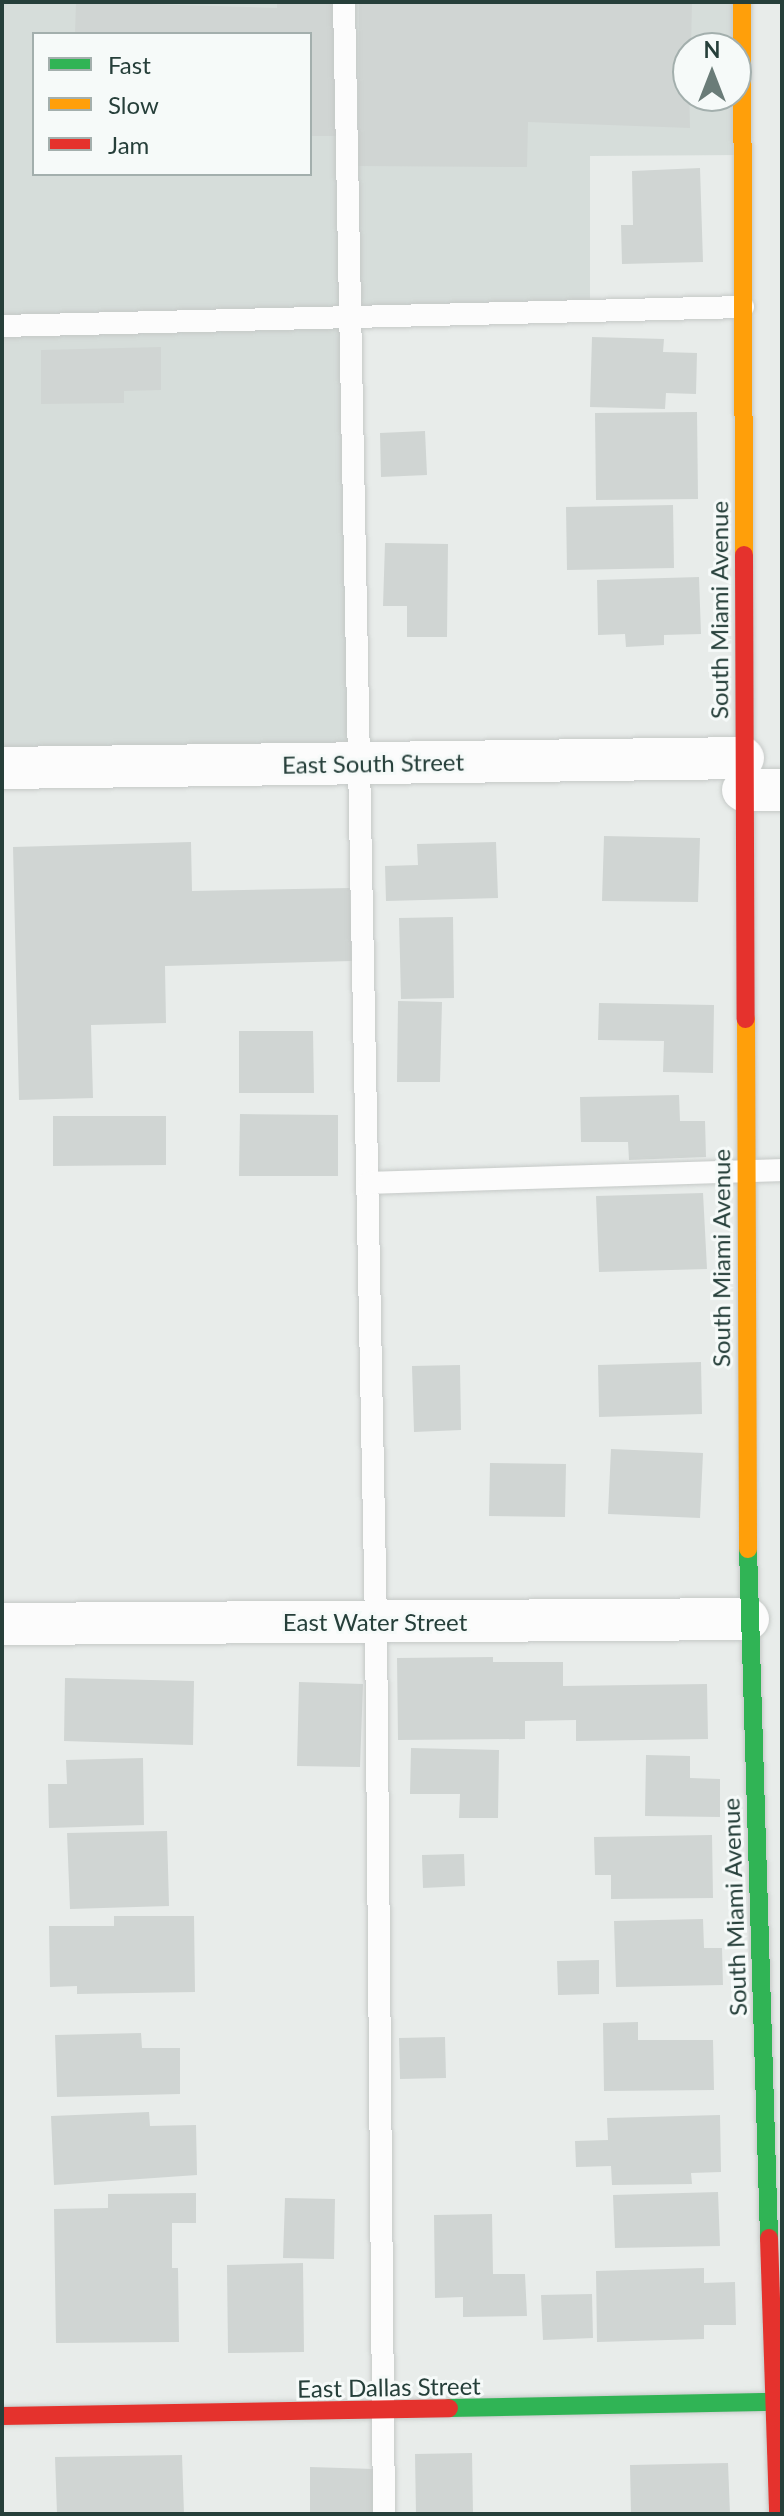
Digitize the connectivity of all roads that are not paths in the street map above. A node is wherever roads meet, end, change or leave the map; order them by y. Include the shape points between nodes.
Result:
1 (344, 2) edge
2 (742, 2) edge
3 (743, 307) junction
4 (350, 316) junction
5 (2, 326) edge
6 (361, 763) junction
7 (2, 768) edge
8 (756, 779) edge
9 (782, 1170) edge
10 (745, 1171) junction
11 (369, 1183) junction
12 (748, 1619) junction
13 (376, 1622) junction
14 (2, 1624) edge
15 (776, 2402) junction
16 (381, 2411) junction
17 (2, 2416) edge
18 (384, 2514) edge
19 (778, 2514) edge

1 - 4 lane
2 - 3 street, South Miami Avenue
3 - 4 lane
3 - 8 street, South Miami Avenue
4 - 5 lane
4 - 6 lane
6 - 7 street, East South Street
6 - 8 street, East South Street
6 - 11 lane
8 - 10 street, South Miami Avenue
9 - 10 lane
10 - 11 lane
10 - 12 street, South Miami Avenue
11 - 13 lane
12 - 13 street, East Water Street
12 - 15 street, South Miami Avenue
13 - 14 street, East Water Street
13 - 16 lane
15 - 16 street, East Dallas Street
15 - 19 street, South Miami Avenue
16 - 17 street, East Dallas Street
16 - 18 lane

